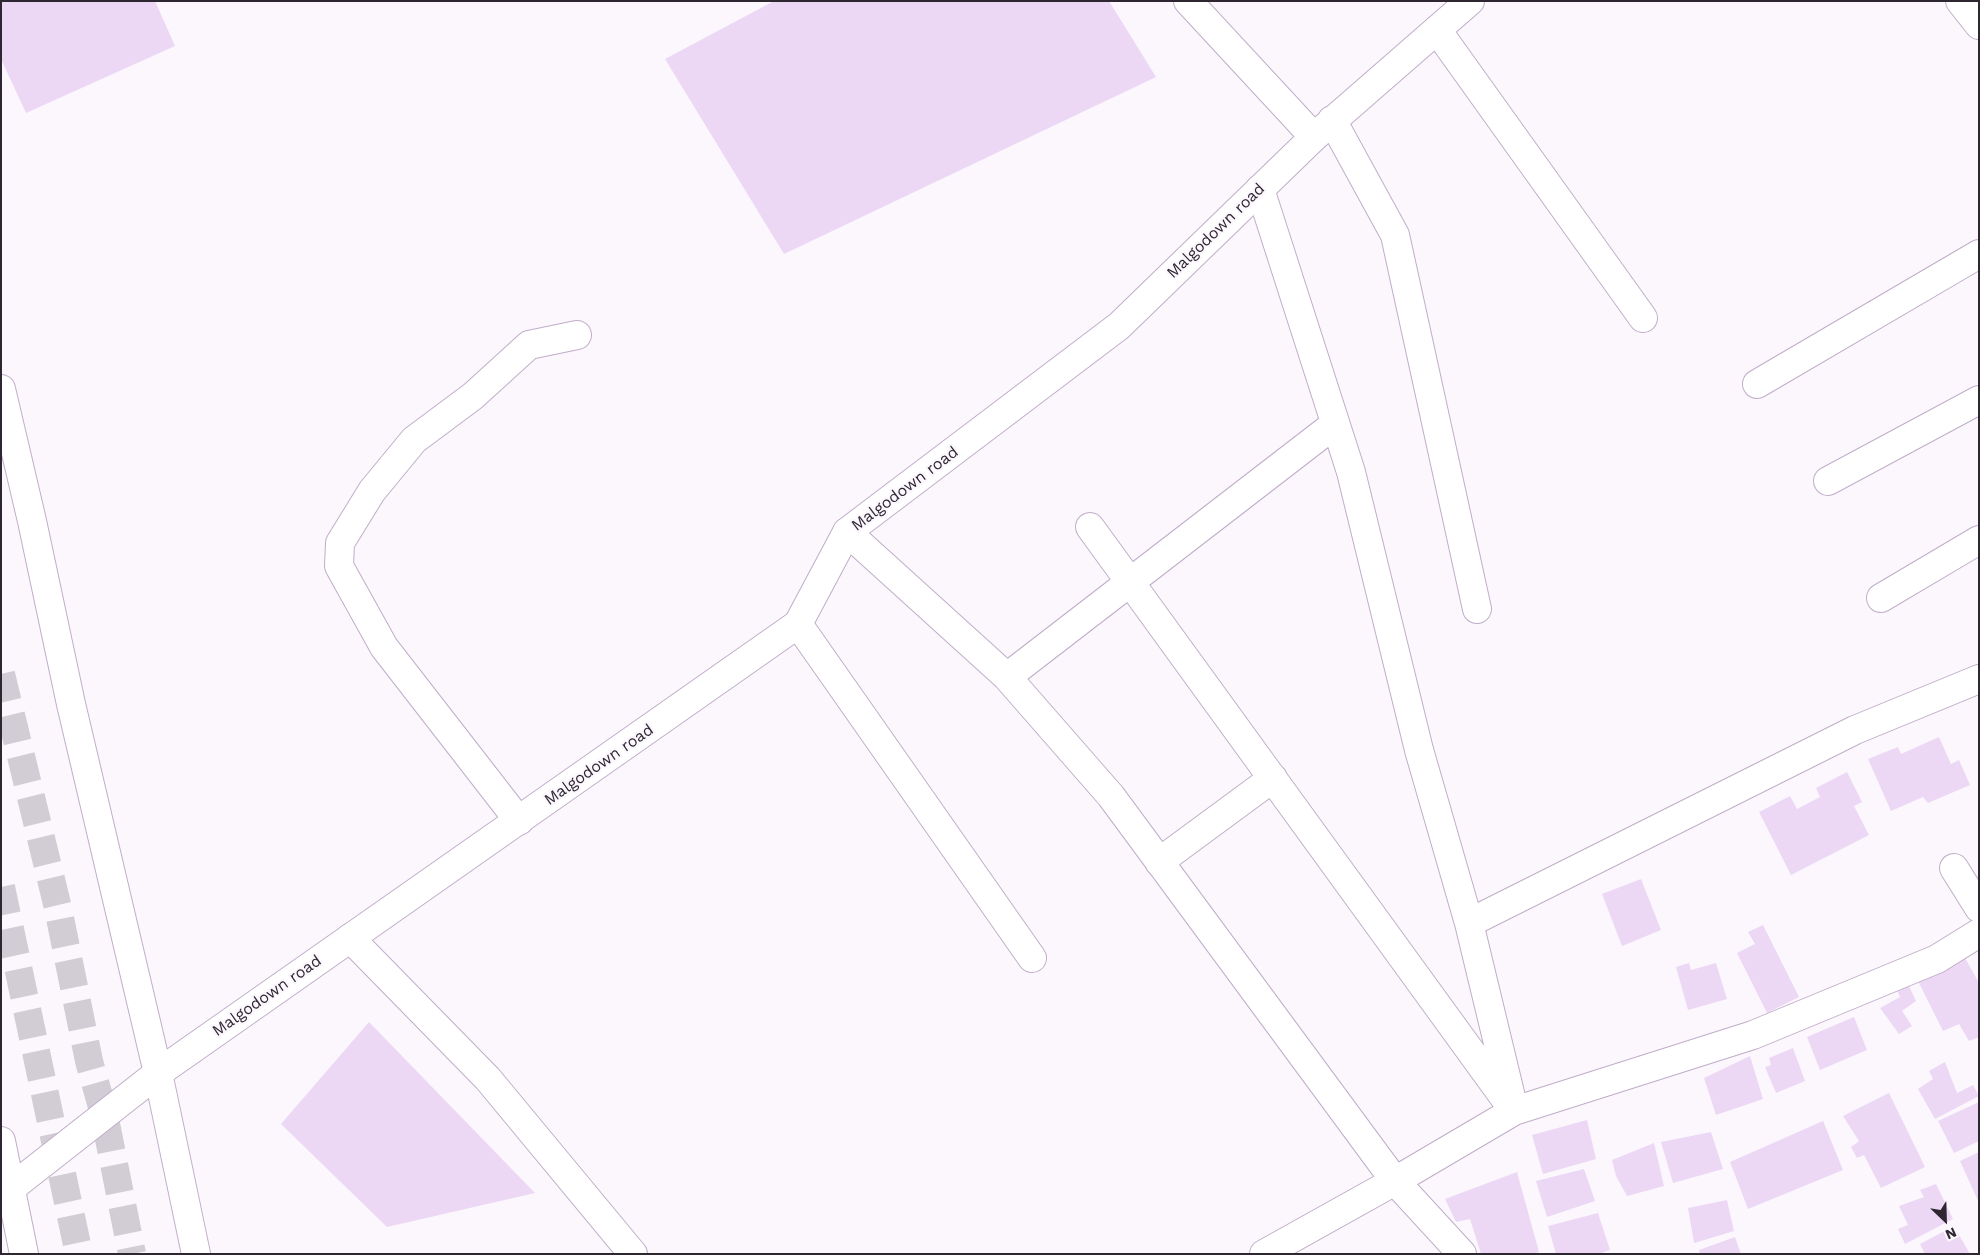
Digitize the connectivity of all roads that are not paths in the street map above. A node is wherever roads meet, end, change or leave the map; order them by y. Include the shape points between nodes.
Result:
1 (1188, 1) edge
2 (1470, 1) edge
3 (1960, 1) edge
4 (1979, 25) edge
5 (1436, 30) junction
6 (1323, 128) junction
7 (1260, 189) junction
8 (1979, 254) edge
9 (1643, 318) dead end
10 (578, 335) dead end
11 (1757, 384) dead end
12 (1, 389) edge
13 (1979, 400) edge
14 (1336, 424) junction
15 (1828, 481) dead end
16 (1090, 527) dead end
17 (847, 532) junction
18 (1979, 540) edge
19 (1130, 582) junction
20 (1881, 598) dead end
21 (1477, 609) dead end
22 (798, 624) junction
23 (1006, 677) junction
24 (1979, 679) edge
25 (1273, 778) junction
26 (519, 821) junction
27 (1159, 862) junction
28 (1954, 868) dead end
29 (1979, 908) edge
30 (1469, 924) junction
31 (1979, 933) edge
32 (350, 938) junction
33 (1032, 958) dead end
34 (158, 1072) junction
35 (1514, 1111) junction
36 (1, 1141) edge
37 (1395, 1181) junction
38 (6, 1193) edge
39 (24, 1254) edge
40 (196, 1254) edge
41 (633, 1254) edge
42 (1264, 1254) edge
43 (1462, 1254) edge

1 - 6 street
2 - 5 street, Malgodown road
3 - 4 street
5 - 6 street, Malgodown road
5 - 9 street
6 - 7 street, Malgodown road
6 - 21 street via 1395,235
7 - 14 street
7 - 17 street, Malgodown road via 1118,326
8 - 11 street
10 - 26 street via 529,345 473,396 414,440 372,491 340,543 339,566 384,647
12 - 34 street
13 - 15 street
14 - 19 street
14 - 30 street via 1351,472 1419,750
16 - 19 street
17 - 22 street, Malgodown road
17 - 23 street
18 - 20 street
19 - 23 street
19 - 25 street
22 - 26 street, Malgodown road
22 - 33 street
23 - 27 street via 1111,796
24 - 30 street via 1855,730
25 - 27 street
25 - 35 street
26 - 32 street, Malgodown road
27 - 37 street
28 - 29 street
30 - 35 street
31 - 35 street via 1937,959 1754,1035
32 - 34 street, Malgodown road
32 - 41 street via 488,1079
34 - 38 street, Malgodown road
34 - 40 street
35 - 37 street
36 - 38 street
37 - 42 street
37 - 43 street
38 - 39 street

